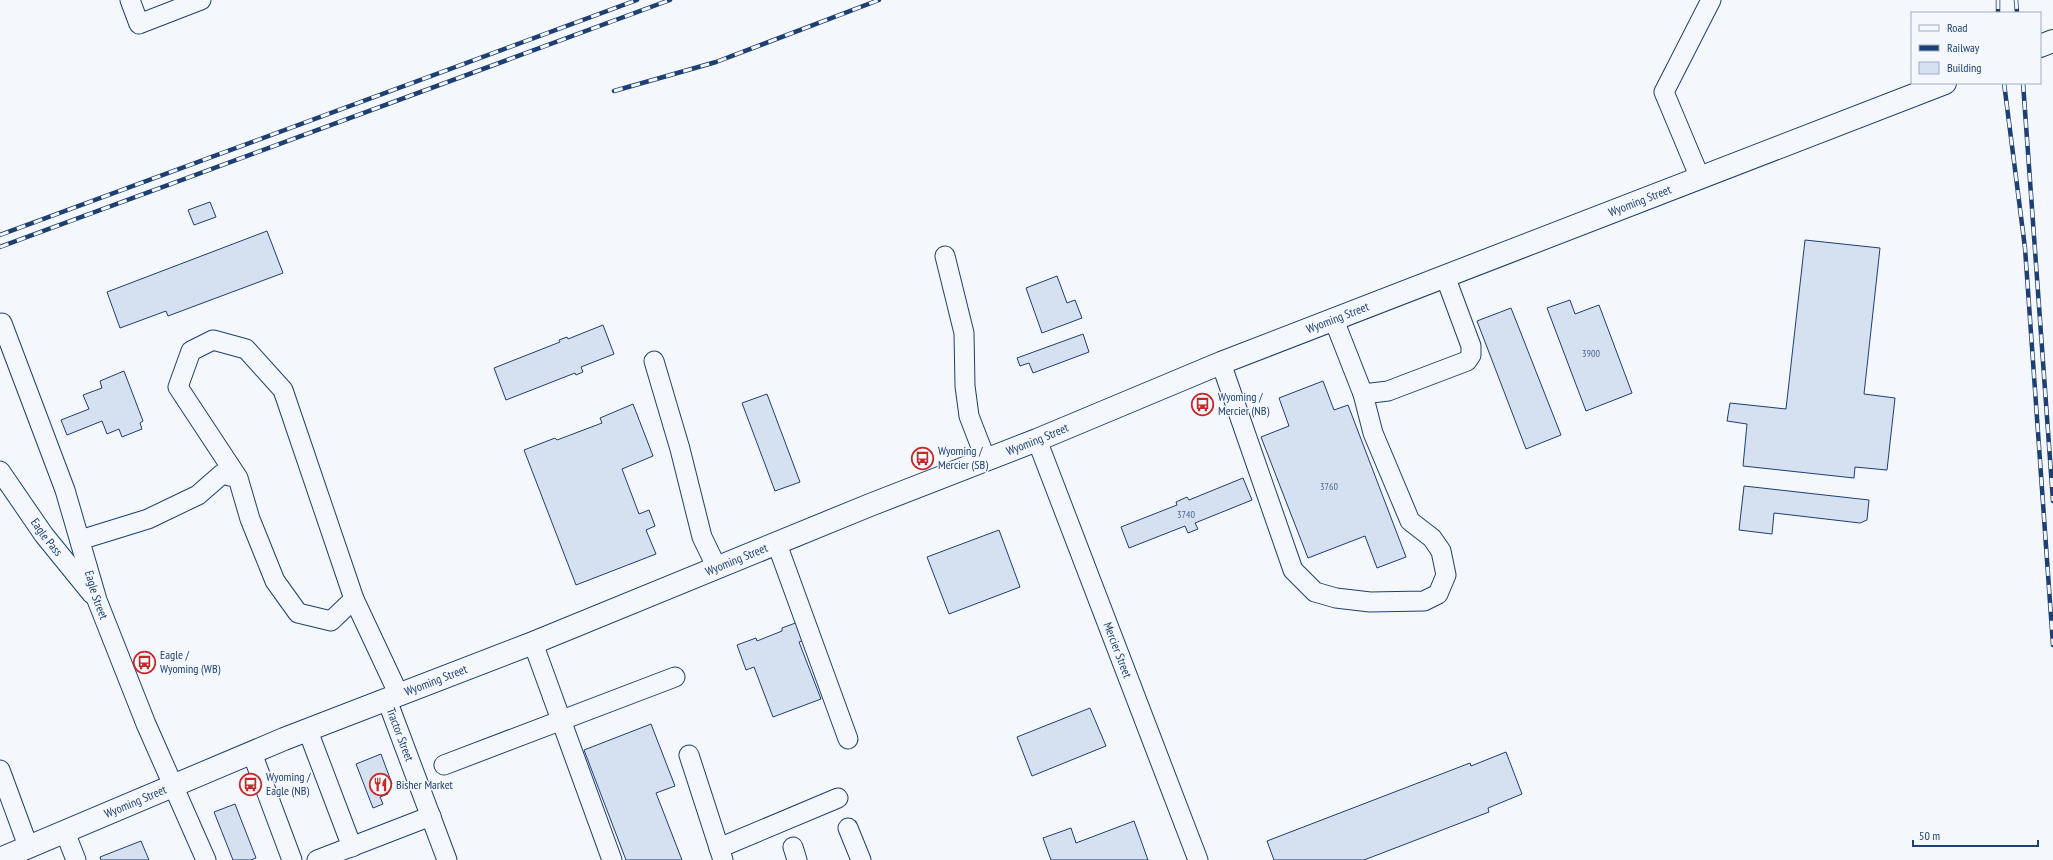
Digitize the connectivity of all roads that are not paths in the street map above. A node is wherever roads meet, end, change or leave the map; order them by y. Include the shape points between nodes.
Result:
1 (130, 0) edge
2 (201, 0) edge
3 (1711, 0) edge
4 (2053, 41) edge
5 (2041, 46) edge
6 (1942, 84) edge
7 (1700, 178) junction
8 (945, 256) dead end
9 (1445, 276) junction
10 (1334, 320) junction
11 (2, 323) dead end
12 (654, 361) dead end
13 (1221, 363) junction
14 (1363, 394) junction
15 (1037, 440) junction
16 (986, 460) junction
17 (0, 471) edge
18 (238, 478) junction
19 (80, 540) junction
20 (777, 544) junction
21 (717, 568) junction
22 (354, 599) junction
23 (97, 600) junction
24 (533, 643) junction
25 (675, 677) dead end
26 (393, 698) junction
27 (560, 720) junction
28 (308, 731) junction
29 (848, 739) dead end
30 (252, 752) junction
31 (689, 755) dead end
32 (444, 765) dead end
33 (0, 770) edge
34 (174, 785) junction
35 (838, 798) dead end
36 (430, 816) junction
37 (848, 828) dead end
38 (65, 832) junction
39 (28, 846) junction
40 (352, 847) junction
41 (721, 854) edge
42 (0, 858) edge
43 (76, 860) edge
44 (206, 860) edge
45 (292, 860) edge
46 (318, 860) edge
47 (447, 860) edge
48 (612, 860) edge
49 (861, 860) edge
50 (1198, 860) edge

1 - 2 street via 139,24
3 - 7 street via 1664,92
4 - 5 main road
6 - 7 main road, Wyoming Street
7 - 9 main road, Wyoming Street
8 - 16 street via 964,333 965,386 969,416
9 - 10 main road, Wyoming Street
9 - 14 street via 1471,346 1471,355 1467,361 1388,391
10 - 13 main road, Wyoming Street
10 - 14 street
11 - 19 street, Eagle Street via 65,490
12 - 21 street via 702,537
13 - 14 street via 1293,570 1315,592 1336,598 1370,602 1424,601 1438,594 1446,575 1441,551 1432,538 1410,521 1373,432
13 - 15 main road, Wyoming Street
15 - 16 main road, Wyoming Street
15 - 50 street, Mercier Street
16 - 20 main road, Wyoming Street
17 - 23 street, Eagle Pass via 44,536
18 - 19 street via 222,474 198,495 148,519
18 - 22 street via 250,519 275,581 298,613 331,621
18 - 22 street, Tractor Street via 178,388 191,351 213,340 246,349 283,390
19 - 23 street, Eagle Street
20 - 21 main road, Wyoming Street
20 - 29 street
21 - 24 main road, Wyoming Street
22 - 26 street, Tractor Street
23 - 34 street, Eagle Street via 146,724
24 - 26 main road, Wyoming Street
24 - 27 street
25 - 27 street
26 - 28 main road, Wyoming Street
26 - 36 street, Tractor Street
27 - 32 street
27 - 48 street
28 - 30 main road, Wyoming Street
28 - 40 street
30 - 34 main road, Wyoming Street
30 - 45 street
31 - 41 street
33 - 39 street
34 - 38 main road, Wyoming Street
34 - 44 street, Eagle Street
35 - 41 street
36 - 40 street
36 - 47 street, Tractor Street
37 - 49 street
38 - 39 main road, Wyoming Street
38 - 43 street
39 - 42 main road, Wyoming Street
40 - 46 street

